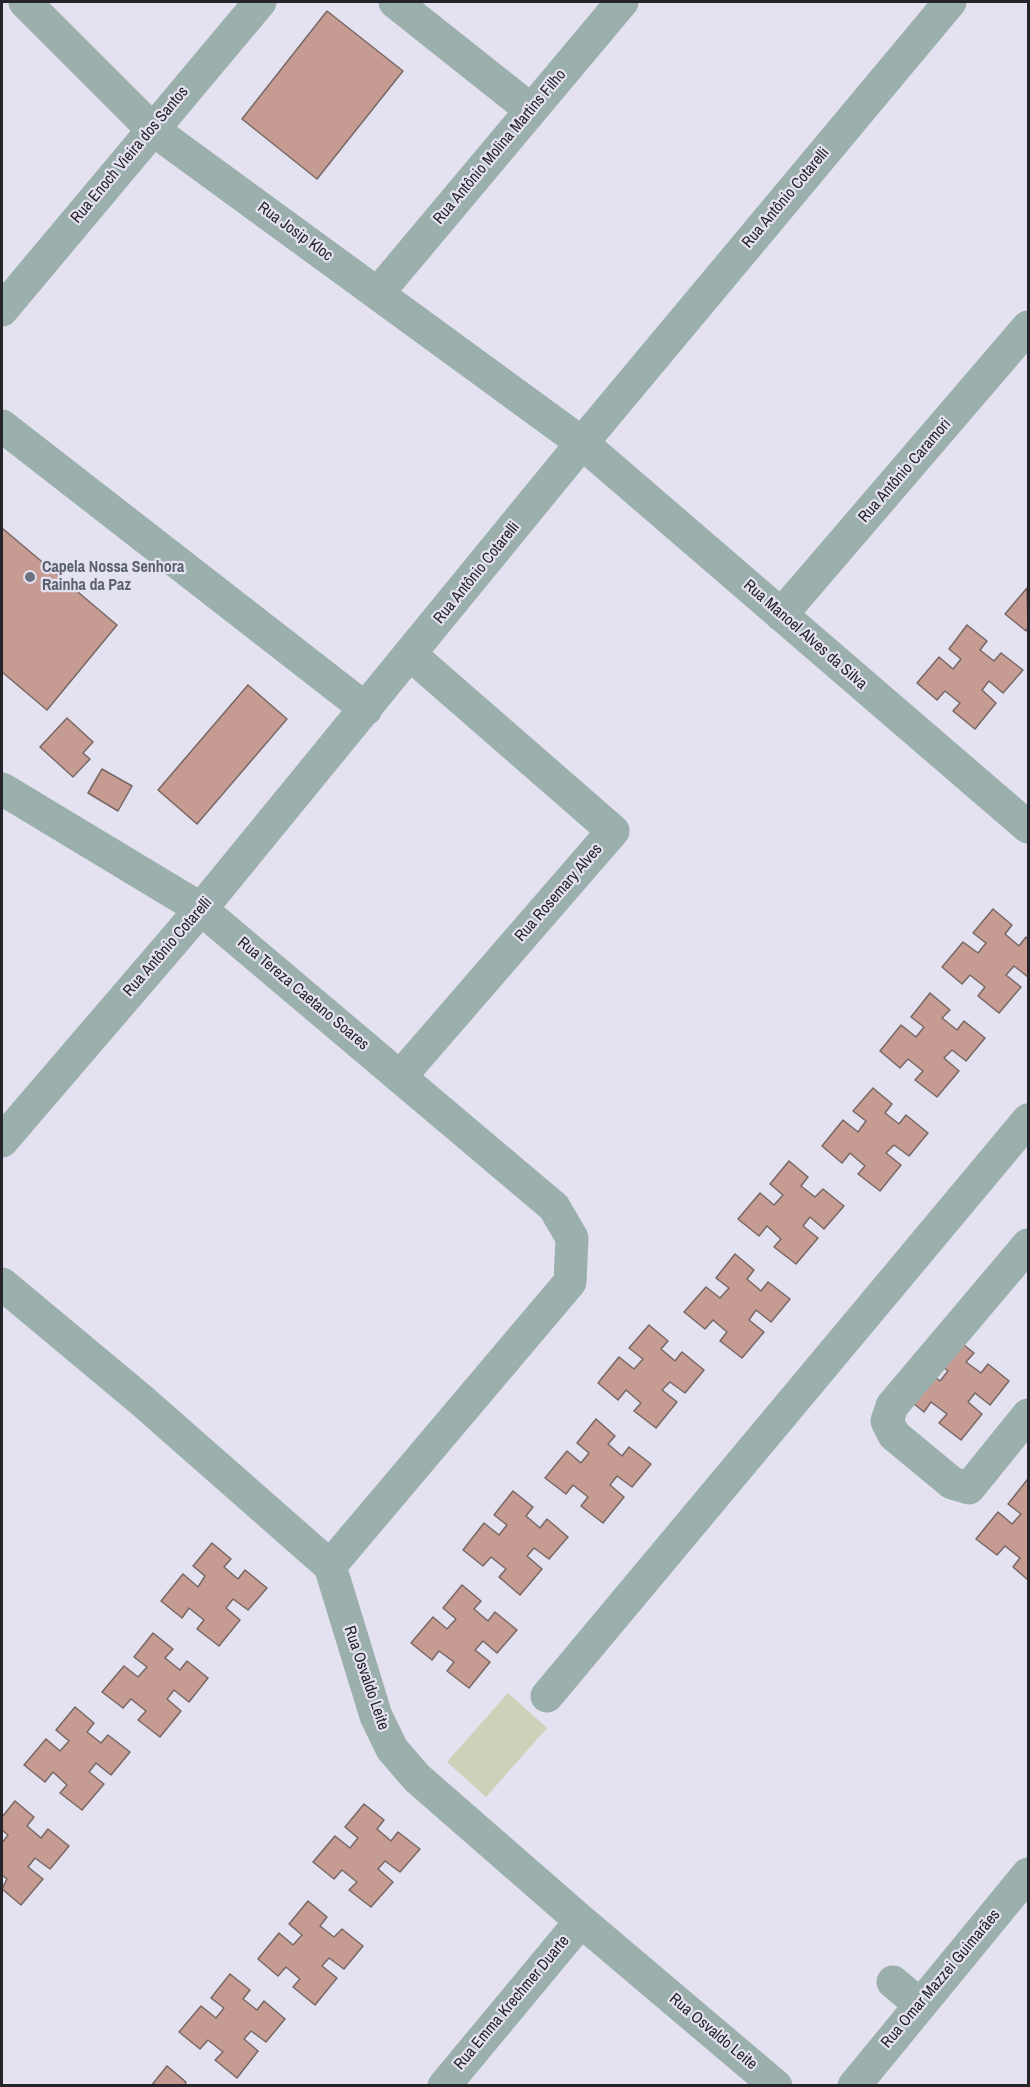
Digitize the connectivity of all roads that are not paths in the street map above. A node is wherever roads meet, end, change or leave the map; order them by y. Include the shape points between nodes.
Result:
1 (25, 2) edge
2 (260, 2) edge
3 (395, 2) edge
4 (622, 2) edge
5 (950, 2) edge
6 (531, 110) junction
7 (152, 129) junction
8 (378, 293) junction
9 (2, 310) edge
10 (1029, 327) edge
11 (2, 426) edge
12 (582, 443) junction
13 (782, 615) junction
14 (411, 655) junction
15 (366, 709) junction
16 (2, 789) edge
17 (1029, 827) edge
18 (201, 909) junction
19 (400, 1077) junction
20 (1029, 1120) edge
21 (2, 1141) edge
22 (1029, 1245) edge
23 (2, 1284) edge
24 (1029, 1415) edge
25 (330, 1566) junction
26 (547, 1696) dead end
27 (1024, 1887) edge
28 (580, 1921) junction
29 (893, 1982) dead end
30 (919, 2004) junction
31 (444, 2085) edge
32 (776, 2085) edge
33 (854, 2085) edge

1 - 7 street, Rua Josip Kloc
2 - 7 street, Rua Enoch Vieira dos Santos
3 - 6 street
4 - 6 street, Rua Antônio Molina Martins Filho
5 - 12 street, Rua Antônio Cotarelli
6 - 8 street, Rua Antônio Molina Martins Filho
7 - 8 street, Rua Josip Kloc
7 - 9 street, Rua Enoch Vieira dos Santos
8 - 12 street, Rua Josip Kloc
10 - 13 street, Rua Antônio Caramori
11 - 15 street
12 - 13 street, Rua Manoel Alves da Silva
12 - 14 street, Rua Antônio Cotarelli
13 - 17 street, Rua Manoel Alves da Silva
14 - 15 street, Rua Antônio Cotarelli
14 - 19 street, Rua Rosemary Alves via 613,831
15 - 18 street, Rua Antônio Cotarelli
16 - 18 street, Rua Tereza Caetano Soares
18 - 19 street, Rua Tereza Caetano Soares
18 - 21 street, Rua Antônio Cotarelli
19 - 25 street, Rua Tereza Caetano Soares via 554,1207 572,1238 570,1282
20 - 26 street
22 - 24 street via 892,1406 888,1421 894,1435 952,1483 969,1488
23 - 25 street
25 - 28 street, Rua Osvaldo Leite via 376,1716 392,1749 417,1778
27 - 30 street, Rua Omar Mazzei Guimarães
28 - 31 street, Rua Emma Krechmer Duarte
28 - 32 street, Rua Osvaldo Leite
29 - 30 street
30 - 33 street, Rua Omar Mazzei Guimarães

